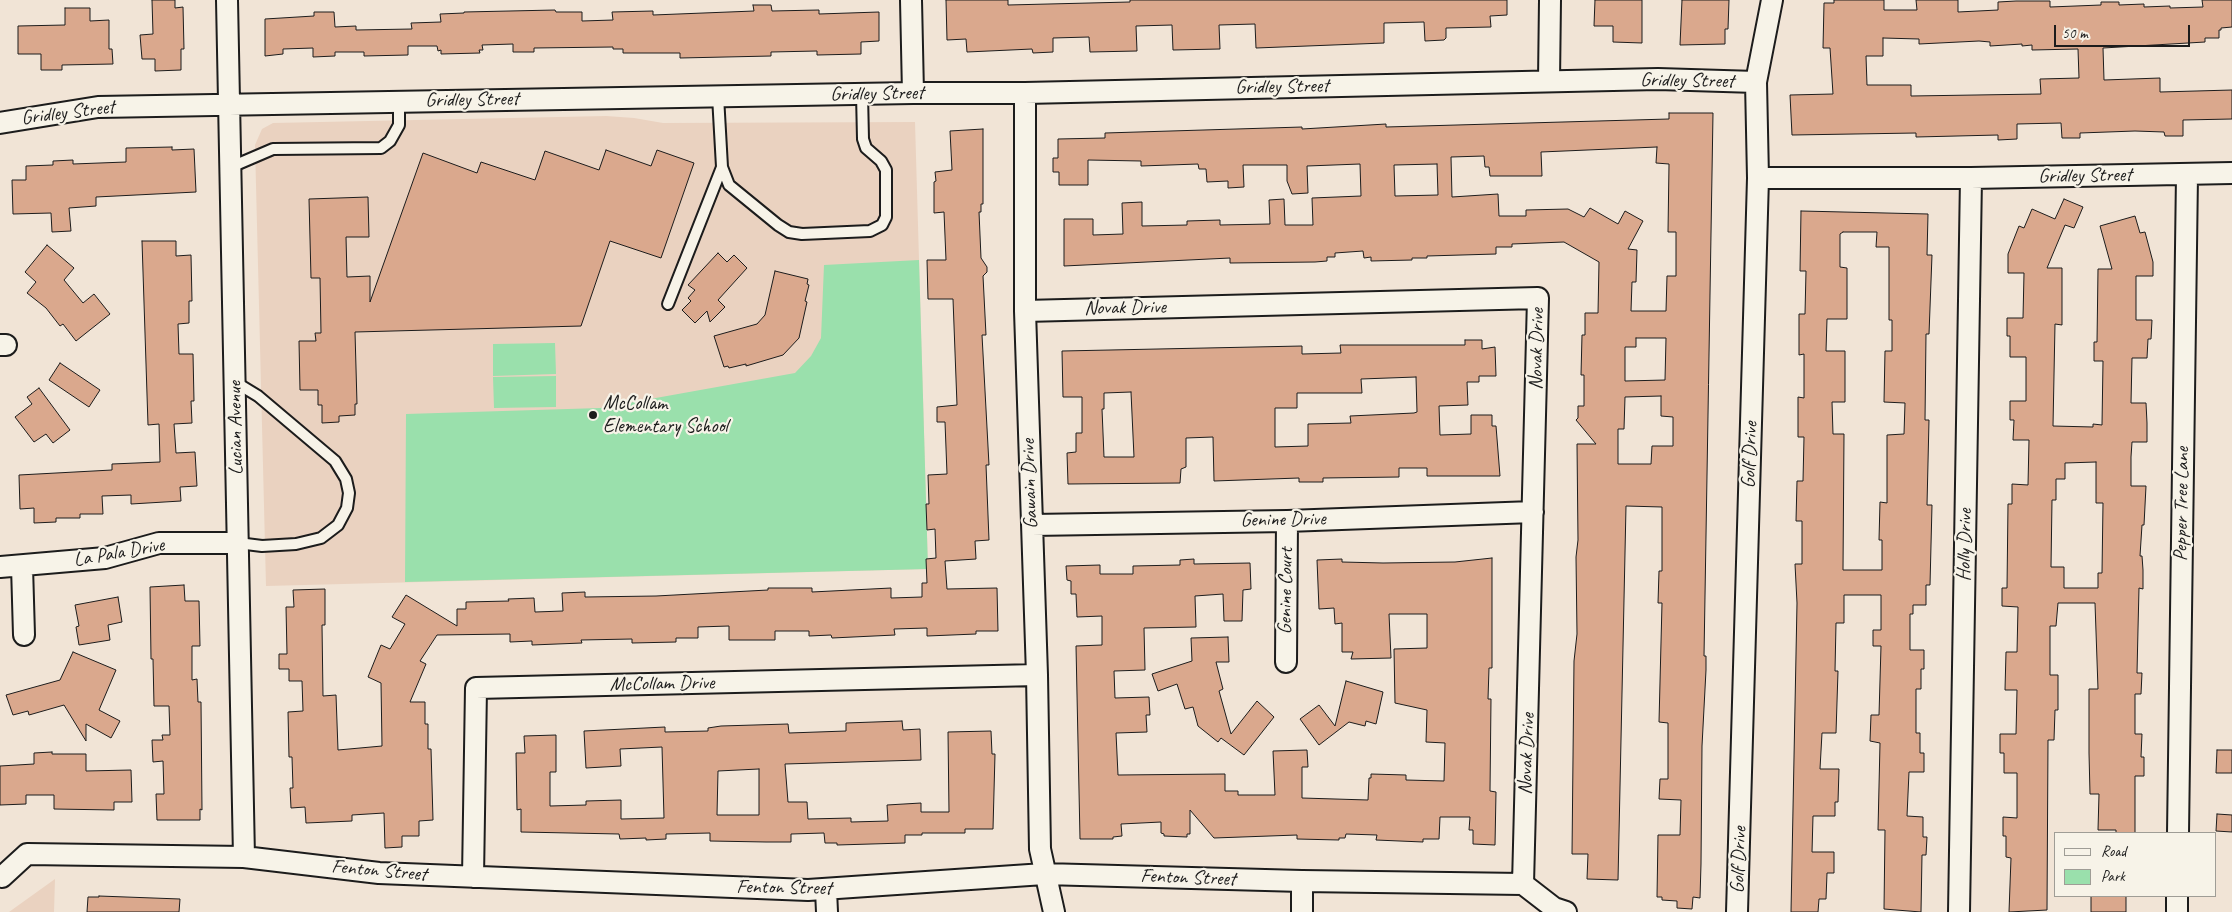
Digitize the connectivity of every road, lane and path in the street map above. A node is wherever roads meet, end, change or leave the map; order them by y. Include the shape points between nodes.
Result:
1 (227, 0) edge
2 (911, 0) edge
3 (1550, 0) edge
4 (1772, 0) edge
5 (1549, 81) junction
6 (1756, 82) junction
7 (913, 93) junction
8 (1025, 93) junction
9 (862, 94) junction
10 (718, 96) junction
11 (399, 101) junction
12 (229, 105) junction
13 (0, 123) edge
14 (231, 167) junction
15 (722, 168) junction
16 (2232, 173) edge
17 (2187, 175) junction
18 (1758, 178) junction
19 (1971, 178) junction
20 (668, 304) dead end
21 (1025, 311) junction
22 (235, 382) junction
23 (1533, 512) junction
24 (1287, 521) junction
25 (1032, 525) junction
26 (238, 544) junction
27 (22, 566) junction
28 (0, 567) edge
29 (24, 635) dead end
30 (1286, 662) dead end
31 (1037, 675) junction
32 (2178, 832) edge
33 (244, 857) junction
34 (1044, 874) junction
35 (2, 877) dead end
36 (473, 877) junction
37 (1302, 881) junction
38 (1523, 884) junction
39 (826, 890) junction
40 (2177, 897) edge
41 (827, 912) edge
42 (1054, 912) edge
43 (1302, 912) edge
44 (1566, 912) edge
45 (1737, 912) edge
46 (1959, 912) edge
47 (2177, 912) edge

1 - 12 street, Lucian Avenue
2 - 7 street
3 - 5 street
4 - 6 street, Golf Drive
5 - 6 street, Gridley Street via 1658,79
5 - 8 street, Gridley Street
6 - 18 street, Golf Drive
7 - 8 street, Gridley Street
7 - 9 street, Gridley Street
8 - 21 street, Gawain Drive
9 - 10 street, Gridley Street
9 - 15 lane via 866,148 886,170 886,217 882,226 870,231 789,232 729,185
10 - 11 street, Gridley Street
10 - 15 lane
11 - 12 street, Gridley Street
11 - 14 lane via 399,125 390,141 381,148 274,150
12 - 13 street, Gridley Street via 98,107
12 - 14 street, Lucian Avenue
14 - 22 street, Lucian Avenue
15 - 20 lane
16 - 17 street, Gridley Street
17 - 19 street, Gridley Street
17 - 32 street, Pepper Tree Lane
18 - 19 street, Gridley Street
18 - 45 street, Golf Drive
19 - 46 street, Holly Drive
21 - 23 street, Novak Drive via 1538,298
21 - 25 street, Gawain Drive
22 - 26 street, Lucian Avenue
22 - 26 lane via 258,396 335,460 350,493 338,525 321,538 296,544
23 - 24 street, Genine Drive
23 - 38 street, Novak Drive
24 - 25 street, Genine Drive
24 - 30 street, Genine Court
25 - 31 street, Gawain Drive
26 - 27 street, La Pala Drive via 159,543 106,558
26 - 33 street, Lucian Avenue
27 - 28 street, La Pala Drive
27 - 29 street
31 - 34 street, Gawain Drive via 1040,849
31 - 36 street, McCollam Drive via 476,688
33 - 35 street, Fenton Street via 27,854
33 - 36 street, Fenton Street via 379,873
34 - 37 street, Fenton Street
34 - 39 street, Fenton Street
34 - 42 street, Gawain Drive
36 - 39 street, Fenton Street
37 - 38 street, Fenton Street
37 - 43 street
38 - 44 street via 1554,908
39 - 41 street
40 - 47 street

